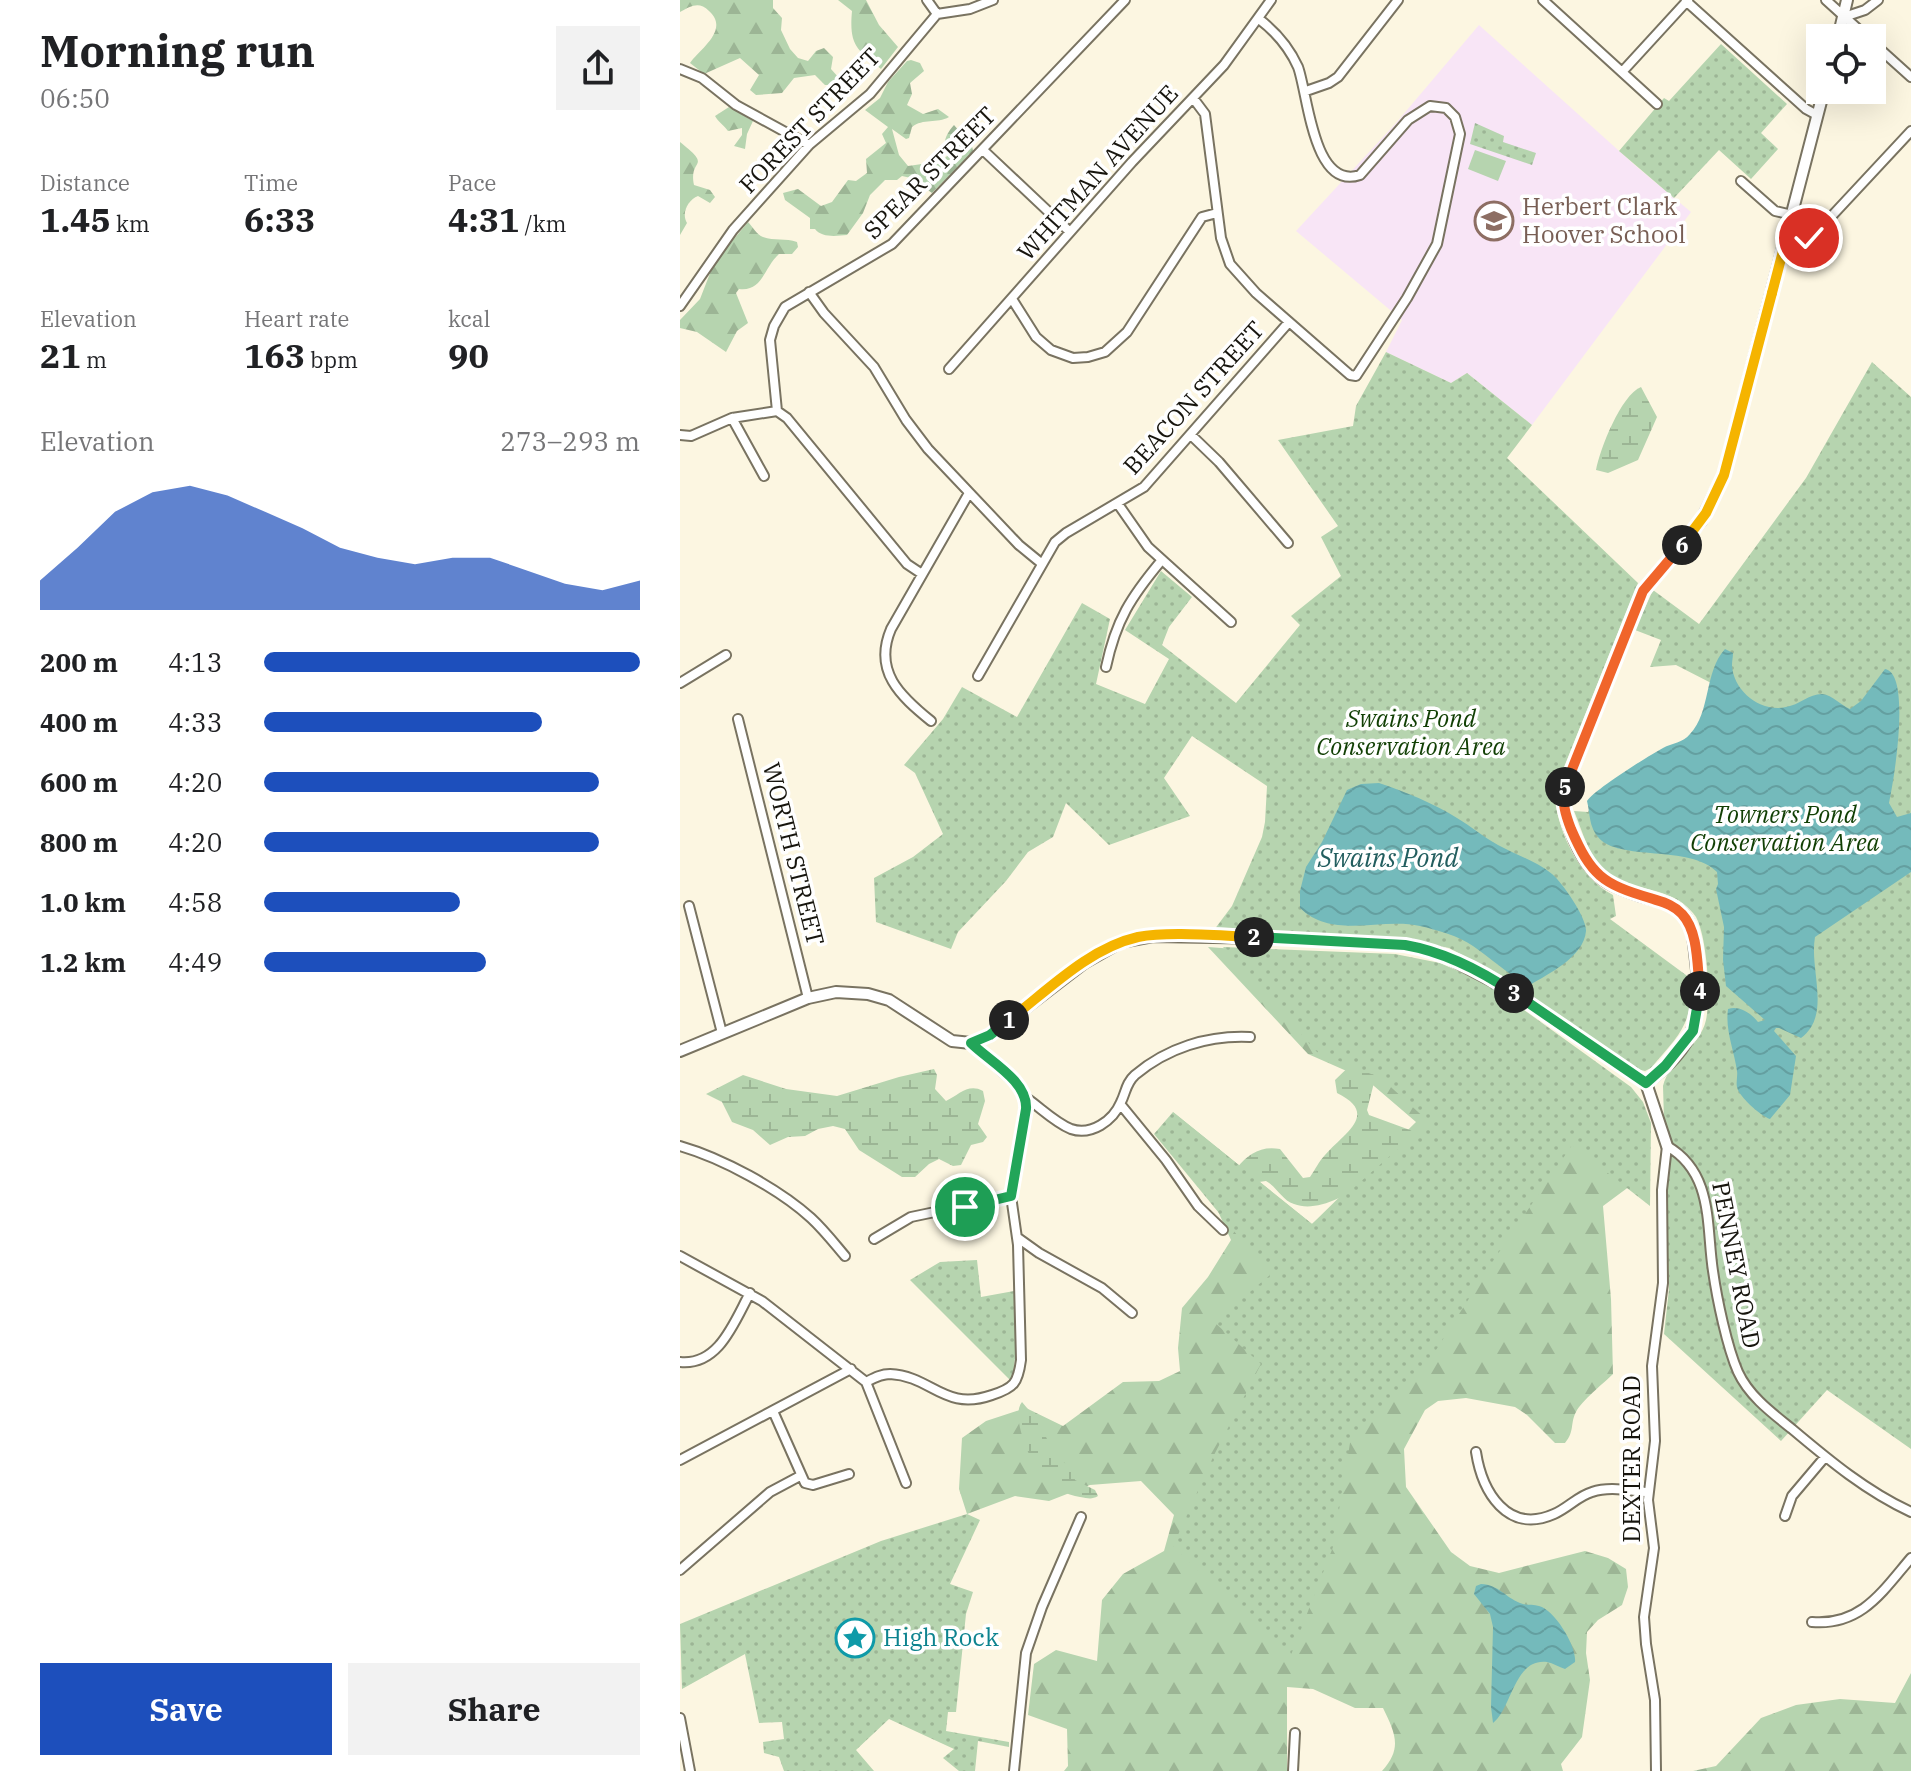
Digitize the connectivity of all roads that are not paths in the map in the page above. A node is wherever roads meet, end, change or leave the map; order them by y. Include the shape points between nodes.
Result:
1 (927, 0) edge
2 (993, 0) edge
3 (1125, 0) edge
4 (1271, 0) edge
5 (1398, 0) edge
6 (1543, 0) edge
7 (1826, 0) edge
8 (1847, 0) edge
9 (1878, 0) edge
10 (1687, 1) edge
11 (937, 14) junction
12 (1844, 17) junction
13 (1259, 19) junction
14 (1842, 24) edge
15 (1852, 24) edge
16 (1886, 54) edge
17 (680, 69) edge
18 (1622, 72) junction
19 (1911, 77) edge
20 (1306, 91) junction
21 (1193, 98) junction
22 (1657, 104) dead end
23 (1820, 104) edge
24 (1817, 115) junction
25 (1911, 131) edge
26 (809, 145) junction
27 (983, 150) junction
28 (1741, 181) dead end
29 (1217, 213) junction
30 (1792, 215) junction
31 (1070, 232) junction
32 (1783, 251) junction
33 (809, 292) junction
34 (1012, 299) junction
35 (680, 306) edge
36 (1289, 322) junction
37 (949, 369) dead end
38 (777, 411) junction
39 (732, 418) junction
40 (680, 435) edge
41 (1191, 435) junction
42 (764, 476) dead end
43 (969, 493) junction
44 (1118, 504) junction
45 (1288, 543) dead end
46 (1161, 561) junction
47 (1041, 563) junction
48 (922, 574) junction
49 (1231, 622) dead end
50 (726, 655) dead end
51 (1106, 667) dead end
52 (978, 676) dead end
53 (680, 683) edge
54 (738, 719) dead end
55 (931, 721) dead end
56 (689, 906) dead end
57 (808, 998) junction
58 (722, 1033) junction
59 (1250, 1037) dead end
60 (971, 1043) junction
61 (680, 1051) edge
62 (1646, 1083) junction
63 (1025, 1097) junction
64 (1121, 1105) junction
65 (680, 1146) edge
66 (1667, 1146) junction
67 (1011, 1196) junction
68 (1223, 1230) dead end
69 (1017, 1237) junction
70 (874, 1239) dead end
71 (680, 1256) edge
72 (845, 1256) dead end
73 (750, 1293) junction
74 (1132, 1313) dead end
75 (680, 1362) edge
76 (851, 1369) junction
77 (866, 1382) junction
78 (773, 1411) junction
79 (1476, 1452) dead end
80 (1825, 1457) junction
81 (680, 1460) edge
82 (849, 1474) dead end
83 (800, 1476) junction
84 (906, 1483) dead end
85 (1648, 1492) junction
86 (1911, 1512) edge
87 (1785, 1516) dead end
88 (1081, 1517) dead end
89 (1911, 1558) edge
90 (680, 1570) edge
91 (1812, 1622) dead end
92 (680, 1718) edge
93 (1295, 1733) dead end
94 (690, 1771) edge
95 (1014, 1771) edge
96 (1293, 1771) edge
97 (1656, 1771) edge

1 - 11 street
2 - 11 street
3 - 27 street, SPEAR STREET
4 - 13 street, WHITMAN AVENUE
5 - 20 street via 1336,79
6 - 18 street
7 - 12 street
8 - 12 street
9 - 12 street
10 - 18 street
10 - 24 street
11 - 26 street, FOREST STREET via 870,94
12 - 14 street
12 - 15 street
13 - 20 street via 1288,49
13 - 21 street, WHITMAN AVENUE
16 - 19 street
17 - 26 street
18 - 22 street
20 - 36 street via 1321,155 1344,176 1360,175 1403,125 1433,105 1449,111 1460,134 1437,244 1358,374 1350,375
21 - 29 street via 1205,114
21 - 31 street, WHITMAN AVENUE
23 - 24 street
24 - 30 street
25 - 32 street via 1815,234
26 - 35 street, FOREST STREET via 721,245
27 - 31 street
27 - 33 street, SPEAR STREET via 892,244
28 - 30 street via 1775,211
29 - 34 street via 1202,217 1127,332 1105,352 1073,358 1051,350 1036,337
29 - 36 street via 1231,267
30 - 32 street
31 - 34 street, WHITMAN AVENUE
32 - 62 street via 1720,485 1701,521 1643,591 1563,793 1569,822 1596,873 1612,885 1673,906 1691,929 1700,990 1695,1027
33 - 38 street, SPEAR STREET via 785,307 771,335
33 - 43 street via 874,367 921,441
34 - 37 street, WHITMAN AVENUE
36 - 41 street, BEACON STREET
38 - 39 street
38 - 48 street via 907,564
39 - 40 street via 691,436
39 - 42 street
41 - 44 street, BEACON STREET via 1144,487
41 - 45 street
43 - 47 street
43 - 48 street
44 - 46 street
44 - 47 street, BEACON STREET via 1059,538
46 - 49 street
46 - 51 street via 1122,616
47 - 52 street, BEACON STREET
48 - 55 street via 891,629 884,655 898,690
50 - 53 street
54 - 57 street, WORTH STREET
56 - 58 street
57 - 58 street
57 - 60 street via 836,992 879,996 952,1041
58 - 61 street
59 - 64 street via 1210,1038 1184,1046 1134,1076
60 - 62 street via 1000,1028 1094,956 1137,938 1221,936 1405,945 1439,953 1485,975
60 - 63 street
62 - 66 street
63 - 64 street via 1082,1131 1098,1128
63 - 67 street
64 - 68 street via 1198,1206
65 - 72 street via 726,1163 786,1199
66 - 80 street, PENNEY ROAD via 1691,1166 1704,1192 1714,1274 1737,1371 1759,1401
66 - 85 street, DEXTER ROAD via 1663,1283 1653,1351 1655,1441
67 - 69 street
67 - 70 street via 911,1217
69 - 74 street via 1102,1288
69 - 77 street via 1021,1360 1015,1383 966,1401 889,1374
71 - 73 street
73 - 75 street via 711,1354 700,1362
73 - 76 street
76 - 77 street
76 - 78 street
77 - 84 street
78 - 81 street
78 - 83 street
79 - 85 street via 1491,1497 1524,1518 1553,1515 1585,1494 1605,1489
80 - 86 street, PENNEY ROAD via 1863,1487
80 - 87 street via 1792,1496
82 - 83 street via 813,1485
83 - 90 street via 770,1492
85 - 97 street, DEXTER ROAD via 1654,1548 1644,1628 1655,1700
88 - 95 street via 1026,1653
89 - 91 street via 1863,1610 1840,1621
92 - 94 street
93 - 96 street

